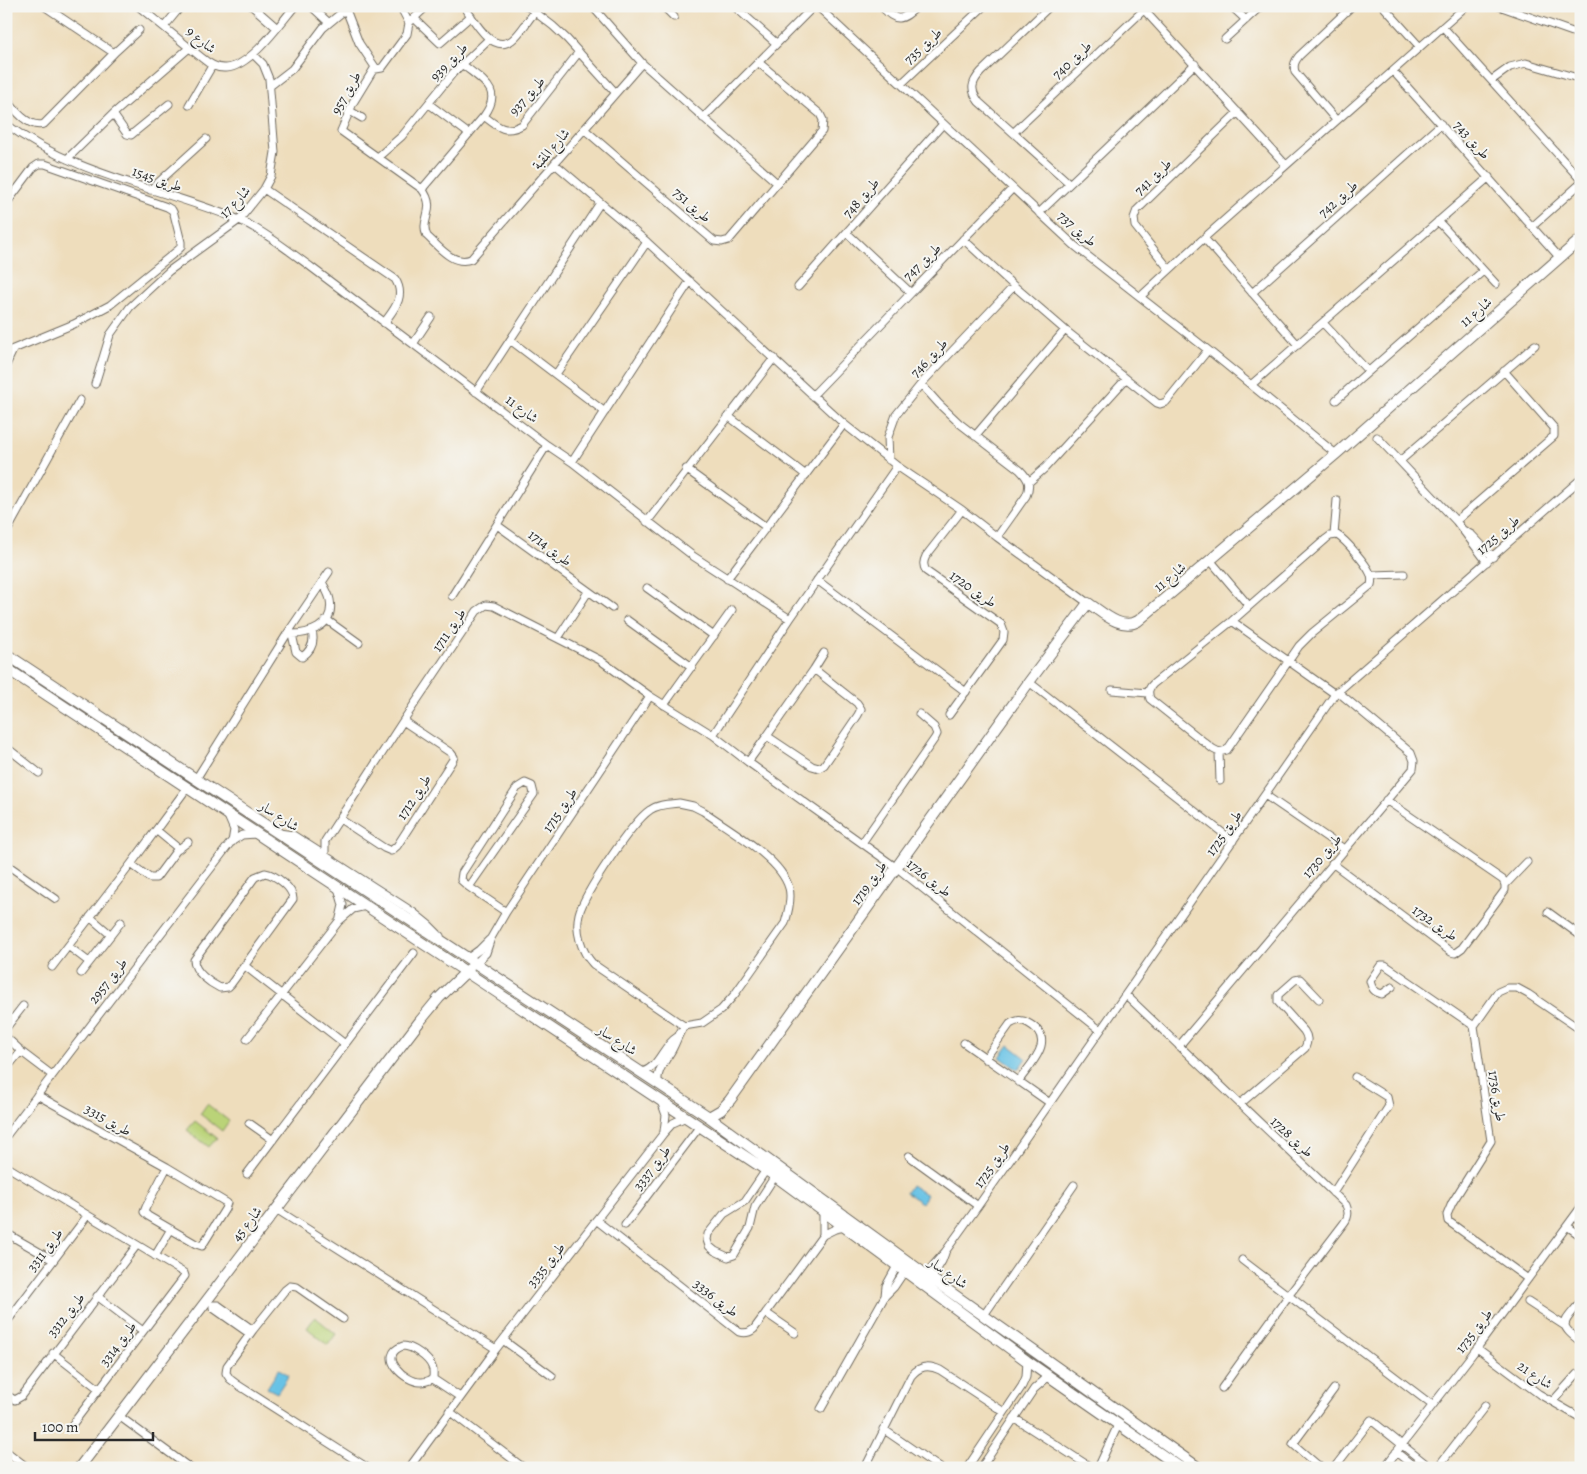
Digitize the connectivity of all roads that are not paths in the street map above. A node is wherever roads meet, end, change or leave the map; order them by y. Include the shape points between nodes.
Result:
1 (44, 6) edge
2 (138, 6) edge
3 (178, 6) edge
4 (252, 6) edge
5 (295, 6) edge
6 (311, 6) edge
7 (400, 6) edge
8 (427, 6) edge
9 (464, 6) edge
10 (527, 6) edge
11 (592, 6) edge
12 (663, 6) edge
13 (734, 6) edge
14 (815, 6) edge
15 (881, 6) edge
16 (918, 6) edge
17 (984, 6) edge
18 (1050, 6) edge
19 (1231, 6) edge
20 (1261, 6) edge
21 (1352, 6) edge
22 (1383, 6) edge
23 (1499, 6) edge
24 (345, 7) edge
25 (1146, 8) edge
26 (1464, 8) dead end
27 (534, 13) junction
28 (471, 16) junction
29 (674, 17) dead end
30 (412, 20) junction
31 (1246, 20) junction
32 (328, 22) junction
33 (164, 26) junction
34 (1443, 27) junction
35 (277, 28) junction
36 (139, 30) dead end
37 (1581, 35) edge
38 (489, 39) junction
39 (1225, 39) dead end
40 (776, 44) junction
41 (1420, 47) junction
42 (189, 48) junction
43 (579, 52) junction
44 (114, 53) junction
45 (253, 54) junction
46 (758, 62) junction
47 (642, 63) junction
48 (462, 64) junction
49 (1195, 64) junction
50 (212, 66) junction
51 (374, 67) junction
52 (1393, 71) junction
53 (1581, 79) edge
54 (1492, 80) junction
55 (901, 84) junction
56 (270, 86) junction
57 (615, 92) junction
58 (7, 100) edge
59 (168, 104) dead end
60 (428, 104) junction
61 (189, 106) dead end
62 (350, 111) junction
63 (1238, 112) junction
64 (113, 114) junction
65 (484, 116) junction
66 (362, 118) dead end
67 (703, 118) junction
68 (1336, 120) junction
69 (6, 124) edge
70 (943, 124) junction
71 (1441, 124) junction
72 (584, 129) junction
73 (1014, 132) junction
74 (469, 134) junction
75 (206, 139) dead end
76 (378, 156) junction
77 (67, 159) junction
78 (555, 164) junction
79 (1286, 165) junction
80 (1489, 177) junction
81 (1581, 182) edge
82 (777, 183) junction
83 (1069, 183) junction
84 (422, 188) junction
85 (264, 189) junction
86 (1012, 189) junction
87 (150, 190) junction
88 (600, 203) junction
89 (6, 204) edge
90 (1039, 213) junction
91 (239, 220) junction
92 (1438, 221) junction
93 (1533, 226) junction
94 (846, 233) junction
95 (1204, 238) junction
96 (1581, 239) edge
97 (963, 240) junction
98 (647, 242) junction
99 (1560, 258) junction
100 (1169, 269) junction
101 (1483, 270) junction
102 (690, 281) junction
103 (1496, 284) dead end
104 (1014, 286) junction
105 (798, 287) dead end
106 (911, 293) junction
107 (1252, 293) junction
108 (1140, 297) junction
109 (431, 318) dead end
110 (384, 323) junction
111 (1323, 323) junction
112 (1065, 330) junction
113 (510, 340) junction
114 (413, 344) junction
115 (1298, 344) junction
116 (1535, 345) dead end
117 (1208, 350) junction
118 (10, 351) edge
119 (774, 358) junction
120 (6, 365) edge
121 (1368, 371) junction
122 (1504, 371) junction
123 (556, 374) junction
124 (1126, 379) junction
125 (94, 384) dead end
126 (921, 384) junction
127 (1251, 384) junction
128 (476, 392) junction
129 (812, 396) junction
130 (80, 400) dead end
131 (1336, 400) dead end
132 (605, 412) junction
133 (728, 416) junction
134 (844, 424) junction
135 (975, 436) junction
136 (1377, 437) dead end
137 (547, 445) junction
138 (1336, 454) junction
139 (889, 460) junction
140 (1401, 460) junction
141 (572, 462) junction
142 (897, 466) junction
143 (686, 469) junction
144 (806, 475) junction
145 (1581, 479) edge
146 (1029, 482) junction
147 (1337, 500) dead end
148 (962, 510) junction
149 (1456, 521) junction
150 (647, 522) junction
151 (497, 525) junction
152 (766, 527) junction
153 (1463, 530) junction
154 (6, 533) edge
155 (1334, 535) junction
156 (997, 537) junction
157 (1493, 557) junction
158 (1210, 560) junction
159 (1487, 562) junction
160 (329, 572) dead end
161 (1404, 574) dead end
162 (1372, 575) junction
163 (727, 579) junction
164 (817, 580) junction
165 (322, 582) junction
166 (647, 588) dead end
167 (588, 592) junction
168 (452, 596) dead end
169 (1088, 603) junction
170 (1249, 606) junction
171 (612, 608) dead end
172 (732, 610) dead end
173 (790, 618) junction
174 (327, 620) junction
175 (628, 620) dead end
176 (1232, 621) junction
177 (312, 632) junction
178 (290, 634) junction
179 (714, 636) junction
180 (558, 638) junction
181 (359, 643) dead end
182 (824, 652) dead end
183 (6, 654) edge
184 (1289, 662) junction
185 (692, 667) junction
186 (6, 668) edge
187 (814, 669) junction
188 (1029, 682) junction
189 (1112, 690) dead end
190 (966, 692) junction
191 (1336, 692) junction
192 (1148, 694) junction
193 (650, 696) junction
194 (664, 705) junction
195 (920, 714) dead end
196 (949, 715) dead end
197 (403, 721) junction
198 (713, 735) junction
199 (768, 736) junction
200 (6, 747) edge
201 (1219, 752) junction
202 (748, 762) junction
203 (39, 773) dead end
204 (196, 779) junction
205 (1220, 781) dead end
206 (186, 788) junction
207 (1266, 795) junction
208 (1386, 800) junction
209 (227, 814) junction
210 (340, 818) junction
211 (156, 830) junction
212 (279, 833) junction
213 (259, 834) junction
214 (325, 841) junction
215 (1233, 841) junction
216 (188, 842) dead end
217 (232, 842) junction
218 (862, 843) junction
219 (310, 846) junction
220 (178, 848) junction
221 (1344, 849) junction
222 (325, 856) junction
223 (1527, 862) dead end
224 (1332, 863) junction
225 (6, 864) edge
226 (131, 864) junction
227 (896, 868) junction
228 (1505, 885) junction
229 (338, 887) junction
230 (469, 887) junction
231 (56, 899) dead end
232 (368, 906) junction
233 (506, 912) junction
234 (1548, 912) dead end
235 (90, 918) junction
236 (339, 921) junction
237 (121, 922) dead end
238 (111, 935) junction
239 (1581, 936) edge
240 (445, 942) junction
241 (68, 946) junction
242 (414, 953) dead end
243 (472, 960) junction
244 (89, 962) junction
245 (245, 966) junction
246 (52, 967) dead end
247 (463, 969) junction
248 (81, 972) dead end
249 (1392, 987) dead end
250 (281, 995) junction
251 (1126, 995) junction
252 (1319, 999) dead end
253 (23, 1006) dead end
254 (684, 1026) junction
255 (1474, 1026) junction
256 (6, 1028) edge
257 (1100, 1030) junction
258 (1581, 1030) edge
259 (677, 1037) junction
260 (6, 1038) edge
261 (247, 1039) dead end
262 (964, 1043) dead end
263 (345, 1044) junction
264 (1179, 1046) junction
265 (20, 1050) junction
266 (986, 1059) junction
267 (6, 1069) edge
268 (642, 1072) junction
269 (52, 1075) junction
270 (1355, 1078) dead end
271 (1018, 1082) junction
272 (658, 1084) junction
273 (37, 1095) junction
274 (660, 1099) junction
275 (730, 1100) junction
276 (1050, 1103) junction
277 (1240, 1104) junction
278 (686, 1117) junction
279 (709, 1117) junction
280 (249, 1123) dead end
281 (700, 1126) junction
282 (726, 1129) junction
283 (663, 1134) junction
284 (6, 1136) edge
285 (272, 1140) junction
286 (909, 1156) dead end
287 (6, 1166) edge
288 (167, 1167) junction
289 (766, 1170) junction
290 (247, 1174) dead end
291 (775, 1176) junction
292 (1074, 1184) dead end
293 (1333, 1193) junction
294 (978, 1206) junction
295 (1581, 1207) edge
296 (276, 1209) junction
297 (823, 1212) junction
298 (87, 1216) junction
299 (596, 1220) junction
300 (625, 1225) dead end
301 (1567, 1226) junction
302 (845, 1227) junction
303 (171, 1229) junction
304 (6, 1233) edge
305 (823, 1235) junction
306 (1581, 1236) edge
307 (137, 1245) junction
308 (155, 1256) junction
309 (53, 1260) junction
310 (1242, 1260) dead end
311 (901, 1269) junction
312 (1528, 1279) junction
313 (926, 1281) junction
314 (1289, 1295) junction
315 (97, 1296) junction
316 (1581, 1301) edge
317 (1528, 1302) dead end
318 (210, 1303) junction
319 (766, 1313) junction
320 (984, 1315) junction
321 (344, 1319) dead end
322 (6, 1323) edge
323 (1565, 1326) junction
324 (143, 1331) junction
325 (251, 1332) junction
326 (794, 1333) dead end
327 (503, 1340) junction
328 (1581, 1342) edge
329 (1477, 1348) junction
330 (496, 1349) junction
331 (53, 1353) junction
332 (1027, 1361) junction
333 (1577, 1374) dead end
334 (552, 1376) dead end
335 (1049, 1376) junction
336 (433, 1379) junction
337 (1222, 1388) dead end
338 (99, 1389) junction
339 (1334, 1389) dead end
340 (6, 1395) edge
341 (460, 1397) junction
342 (1553, 1401) junction
343 (1432, 1405) junction
344 (1484, 1406) dead end
345 (821, 1409) dead end
346 (449, 1412) junction
347 (1004, 1412) junction
348 (119, 1416) junction
349 (1014, 1418) junction
350 (1581, 1418) edge
351 (72, 1425) dead end
352 (1118, 1425) junction
353 (883, 1429) junction
354 (1402, 1445) junction
355 (6, 1450) edge
356 (1396, 1452) junction
357 (18, 1465) edge
358 (28, 1468) edge
359 (79, 1468) edge
360 (190, 1468) edge
361 (368, 1468) edge
362 (409, 1468) edge
363 (524, 1468) edge
364 (864, 1468) edge
365 (940, 1468) edge
366 (967, 1468) edge
367 (981, 1468) edge
368 (1092, 1468) edge
369 (1098, 1468) edge
370 (1181, 1468) edge
371 (1199, 1468) edge
372 (1321, 1468) edge
373 (1334, 1468) edge
374 (1384, 1468) edge
375 (1416, 1468) edge
376 (1431, 1468) edge
377 (1438, 1468) edge

1 - 44 street
2 - 33 street, شارع 9
3 - 33 street
4 - 35 street
5 - 35 street
6 - 32 street
7 - 30 street
8 - 30 street, طريق 957
9 - 28 street
10 - 27 street
11 - 47 street
12 - 29 street
13 - 40 street
14 - 40 street
14 - 55 street, طريق 737
15 - 16 street via 894,18 904,18
17 - 55 street, طريق 735
18 - 73 street via 975,78 972,86 979,102
19 - 31 street
20 - 31 street
21 - 68 street via 1295,60 1294,66 1295,72
22 - 41 street
23 - 37 street
24 - 32 street
24 - 51 street via 359,43
25 - 49 street
25 - 73 street, طريق 740
26 - 34 street
27 - 38 street via 505,44
27 - 43 street via 553,26
28 - 30 street via 440,43
28 - 38 street
30 - 51 street, طريق 957 via 408,34 382,68
31 - 39 street
32 - 56 street via 292,69
33 - 42 street, شارع 9
34 - 41 street
34 - 54 street
35 - 45 street
36 - 44 street
38 - 48 street, طريق 939
40 - 46 street
41 - 52 street
42 - 50 street, شارع 9
42 - 64 street
43 - 57 street
43 - 65 street, طريق 937 via 522,125 506,129
44 - 58 street via 44,124 33,124
45 - 50 street, شارع 9 via 236,67
45 - 56 street, شارع 17 via 266,68
46 - 67 street
46 - 82 street, طريق 751 via 823,120 822,131
47 - 57 street, شارع المقبة
47 - 67 street
48 - 60 street, طريق 939
48 - 65 street, طريق 937 via 491,90 493,102
49 - 63 street
49 - 83 street
50 - 61 street
51 - 62 street, طريق 957
52 - 68 street
52 - 71 street, طريق 743
53 - 54 street via 1526,63 1510,67
54 - 81 street
55 - 70 street, طريق 737
56 - 85 street, شارع 17 via 275,160
57 - 72 street, شارع المقبة
59 - 64 street via 130,135
60 - 74 street
60 - 76 street, طريق 939 via 402,136
62 - 66 street
62 - 76 street, طريق 957 via 340,128
63 - 79 street
63 - 100 street, طريق 741 via 1137,210 1135,226
64 - 77 street
65 - 74 street, طريق 937
67 - 82 street
68 - 79 street
69 - 77 street, طريق 1545 via 29,141
70 - 86 street, طريق 737
70 - 94 street, طريق 748
71 - 80 street, طريق 743
71 - 107 street, طريق 742
72 - 78 street, شارع المقبة
72 - 82 street, طريق 751 via 714,241 729,240
73 - 83 street
74 - 84 street, طريق 937
75 - 87 street
76 - 84 street
77 - 87 street, طريق 1545
78 - 84 street, شارع المقبة via 471,259 464,262 456,260 427,236 424,230 429,202
78 - 88 street, شارع 11
79 - 95 street
80 - 92 street
80 - 93 street, طريق 743
81 - 93 street
83 - 90 street
85 - 91 street, شارع 17
85 - 110 street via 395,278 399,284 400,299
86 - 90 street, طريق 737
86 - 97 street, طريق 747
87 - 91 street, طريق 1545
88 - 98 street, شارع 11
88 - 113 street
89 - 118 street via 33,168 45,164 167,207 174,214 181,242 178,250 110,306
90 - 108 street, طريق 737
91 - 110 street, شارع 11 via 299,258
91 - 125 street, شارع 17 via 169,271 130,307 110,335
92 - 101 street
92 - 111 street
93 - 99 street, طريق 743
94 - 105 street, طريق 748
94 - 106 street, طريق 747
95 - 100 street
95 - 107 street
96 - 99 street, شارع 11
97 - 104 street
97 - 106 street, طريق 747
98 - 102 street, شارع 11
98 - 123 street
99 - 138 street, شارع 11
100 - 108 street
101 - 103 street
101 - 121 street
102 - 119 street, شارع 11
102 - 132 street
104 - 112 street
104 - 126 street, طريق 746
106 - 129 street
107 - 115 street
108 - 117 street, طريق 737
109 - 114 street
110 - 114 street, شارع 11
111 - 115 street
111 - 121 street
112 - 124 street
112 - 135 street
113 - 123 street
113 - 128 street
114 - 128 street, شارع 11
115 - 127 street
116 - 122 street
117 - 124 street via 1164,404 1157,404
117 - 127 street, طريق 737
118 - 120 street
119 - 129 street, شارع 11
119 - 133 street
121 - 131 street
122 - 140 street
122 - 149 street via 1554,428 1554,436
123 - 132 street
124 - 146 street via 1046,468
126 - 135 street
126 - 139 street, طريق 746 via 896,415 888,437
127 - 138 street, طريق 737
128 - 137 street, شارع 11
129 - 134 street, شارع 11
130 - 154 street
132 - 141 street
133 - 143 street
133 - 144 street
134 - 139 street, شارع 11
134 - 144 street
135 - 146 street via 1020,470
136 - 140 street
137 - 141 street, شارع 11
137 - 151 street
138 - 158 street, شارع 11
139 - 142 street, شارع 11
140 - 149 street
141 - 150 street, شارع 11
142 - 148 street, شارع 11
142 - 164 street
143 - 150 street
143 - 152 street
144 - 152 street
145 - 157 street, طريق 1725
146 - 156 street via 1026,496
147 - 155 street
148 - 156 street, شارع 11
148 - 190 street, طريق 1720 via 926,556 923,566 1001,624 1004,632 1003,640
149 - 153 street
150 - 163 street, شارع 11
151 - 167 street, طريق 1714
151 - 168 street
152 - 163 street
153 - 157 street
153 - 159 street
155 - 162 street via 1344,540
155 - 170 street
156 - 169 street, شارع 11
157 - 159 street, طريق 1725
158 - 169 street, شارع 11 via 1133,624 1121,624
158 - 170 street
159 - 191 street, طريق 1725
160 - 165 street
161 - 162 street
162 - 184 street via 1371,585 1305,639
163 - 173 street, شارع 11
164 - 173 street
164 - 190 street
165 - 174 street via 330,602
165 - 178 street
166 - 179 street
167 - 171 street, طريق 1714
167 - 180 street
169 - 188 street, طريق 1719
170 - 176 street
172 - 179 street
173 - 198 street
174 - 177 street
174 - 181 street
175 - 185 street
176 - 184 street, طريق 1730
176 - 192 street via 1153,684
177 - 178 street
177 - 178 street via 312,645 302,657 296,652
178 - 204 street
179 - 185 street
180 - 193 street, طريق 1711 via 600,660
180 - 197 street, طريق 1711 via 486,605 477,611
182 - 187 street
183 - 204 street, شارع سار
184 - 191 street, طريق 1730
184 - 201 street via 1227,750
185 - 194 street
186 - 206 street, شارع سار
187 - 199 street
187 - 199 street via 861,709 824,765 815,768
188 - 215 street
188 - 227 street, طريق 1719
189 - 192 street
190 - 196 street, طريق 1720
191 - 207 street, طريق 1725
191 - 208 street, طريق 1730 via 1411,753 1413,769
192 - 201 street
193 - 194 street, طريق 1711
193 - 233 street, طريق 1715
194 - 198 street, طريق 1711
195 - 218 street via 934,726 937,734
197 - 210 street, طريق 1711
197 - 210 street, طريق 1712 via 454,757 397,846 391,851 384,848
198 - 202 street, طريق 1726
199 - 202 street
200 - 203 street
201 - 205 street
202 - 218 street, طريق 1726
204 - 212 street, شارع سار
206 - 209 street, شارع سار
206 - 211 street
207 - 215 street, طريق 1725
207 - 221 street
208 - 221 street, طريق 1730
208 - 228 street via 1499,877
209 - 213 street, شارع سار
209 - 217 street via 234,830
210 - 214 street, طريق 1711
211 - 220 street
211 - 226 street
212 - 219 street via 292,835
212 - 240 street, شارع سار
213 - 217 street via 242,835
213 - 229 street, شارع سار
214 - 219 street
214 - 222 street
215 - 251 street, طريق 1725
216 - 220 street
217 - 269 street, طريق 2957
218 - 227 street, طريق 1726
219 - 222 street
220 - 226 street via 154,879
221 - 224 street, طريق 1730
222 - 240 street via 419,916
223 - 228 street, طريق 1732
224 - 228 street, طريق 1732 via 1455,953 1505,890
224 - 264 street, طريق 1730
225 - 231 street
226 - 235 street
227 - 257 street, طريق 1726
227 - 275 street, طريق 1719
229 - 232 street, شارع سار
229 - 236 street via 344,905
230 - 230 street via 534,794 532,786 525,783 517,788 462,873 462,880
230 - 233 street
232 - 236 street via 353,909
232 - 247 street, شارع سار
233 - 243 street, طريق 1715 via 486,953
234 - 239 street
235 - 238 street
235 - 241 street
236 - 250 street
237 - 238 street
238 - 244 street
240 - 243 street, شارع سار
241 - 244 street
241 - 246 street
242 - 263 street
243 - 247 street, شارع 45
243 - 268 street, شارع سار
244 - 248 street
245 - 245 street via 293,899 291,890 270,874 255,877 194,960 197,971 220,988 228,987
245 - 250 street
247 - 274 street, شارع سار
247 - 296 street, شارع 45
249 - 255 street via 1382,994 1372,988 1370,981 1382,965
250 - 261 street
250 - 263 street
251 - 257 street, طريق 1725
251 - 264 street, طريق 1728
252 - 277 street via 1300,979 1278,995 1278,1002 1304,1031 1308,1043
253 - 256 street
254 - 254 street via 708,1020 735,994 785,923 790,891 770,858 703,811 679,803 650,809 636,823 589,892 578,926 582,946 593,964
254 - 259 street
255 - 258 street via 1498,992 1517,988
255 - 312 street, طريق 1736 via 1492,1141 1452,1203 1448,1221
257 - 276 street, طريق 1725
259 - 268 street via 653,1066
259 - 272 street via 659,1070
260 - 265 street
262 - 266 street
263 - 285 street
264 - 277 street, طريق 1728
265 - 267 street
265 - 269 street
266 - 271 street
266 - 271 street via 1010,1024 1021,1020 1034,1027 1040,1032 1042,1046
268 - 272 street, شارع سار
269 - 273 street, طريق 2957
270 - 293 street via 1387,1098 1389,1106
271 - 276 street
272 - 279 street, شارع سار
273 - 284 street, طريق 2957
273 - 288 street, طريق 3315
274 - 278 street, شارع سار
274 - 283 street via 666,1115
275 - 279 street, طريق 1719
275 - 282 street, طريق 1719
276 - 294 street, طريق 1725
277 - 293 street, طريق 1728
278 - 281 street, شارع سار
278 - 283 street, طريق 3335 via 675,1122
279 - 282 street, شارع سار
280 - 285 street
281 - 289 street, شارع سار
281 - 300 street, طريق 3337
282 - 313 street, شارع سار
283 - 299 street, طريق 3335
285 - 290 street
286 - 294 street
287 - 298 street
288 - 303 street, طريق 3315 via 144,1212
288 - 303 street, طريق 3315 via 227,1203 202,1246
289 - 291 street, شارع سار
289 - 291 street via 745,1201 724,1214 708,1234 709,1246 715,1251 728,1257 734,1254 750,1228 755,1207
291 - 297 street, شارع سار
292 - 320 street
293 - 314 street, طريق 1728 via 1346,1205 1348,1218
294 - 313 street, طريق 1725
295 - 301 street, طريق 1735
296 - 318 street, شارع 45
296 - 330 street
297 - 302 street, شارع سار
297 - 305 street
298 - 307 street
298 - 309 street, طريق 3311
299 - 319 street, طريق 3336 via 739,1332 751,1332
299 - 327 street, طريق 3335
301 - 306 street
301 - 312 street, طريق 1735
302 - 305 street
302 - 311 street, شارع سار
303 - 308 street
304 - 309 street
305 - 319 street, طريق 3336
307 - 308 street
307 - 315 street, طريق 3312
308 - 324 street, طريق 3314 via 184,1273 185,1278
309 - 322 street, طريق 3311
310 - 314 street
311 - 313 street, شارع سار
311 - 345 street via 886,1286 885,1296
312 - 329 street, طريق 1735
313 - 320 street, شارع سار
313 - 332 street, شارع سار
314 - 337 street, طريق 1728
314 - 343 street
315 - 324 street
315 - 331 street, طريق 3312
316 - 323 street
317 - 323 street
318 - 325 street
318 - 348 street, شارع 45
319 - 326 street
320 - 371 street, شارع سار
321 - 325 street via 297,1287 290,1286
323 - 328 street
324 - 338 street, طريق 3314
325 - 361 street via 227,1366 227,1376
327 - 330 street, طريق 3335
327 - 334 street
329 - 342 street, شارع 21
329 - 343 street, طريق 1735
330 - 341 street, طريق 3335
331 - 338 street
331 - 340 street, طريق 3312 via 22,1396 16,1400
332 - 335 street, شارع سار
332 - 347 street via 1026,1377
333 - 342 street
335 - 349 street via 1034,1389
335 - 352 street, شارع سار
336 - 336 street via 417,1382 396,1369 392,1362 398,1348 408,1346 428,1361 432,1366
336 - 341 street
338 - 351 street, طريق 3314
339 - 372 street via 1292,1444
341 - 346 street, طريق 3335
342 - 350 street, شارع 21
343 - 354 street, طريق 1735
344 - 377 street
346 - 362 street, طريق 3335
346 - 363 street
347 - 349 street
347 - 349 street
347 - 353 street via 940,1370 924,1366 911,1376
347 - 366 street
348 - 359 street, شارع 45
348 - 360 street
349 - 367 street
349 - 368 street
352 - 369 street
352 - 370 street, شارع سار
353 - 364 street
353 - 365 street
354 - 356 street, طريق 1735
354 - 373 street via 1371,1420
354 - 376 street
355 - 357 street
356 - 374 street, طريق 1735
356 - 375 street
357 - 358 street

